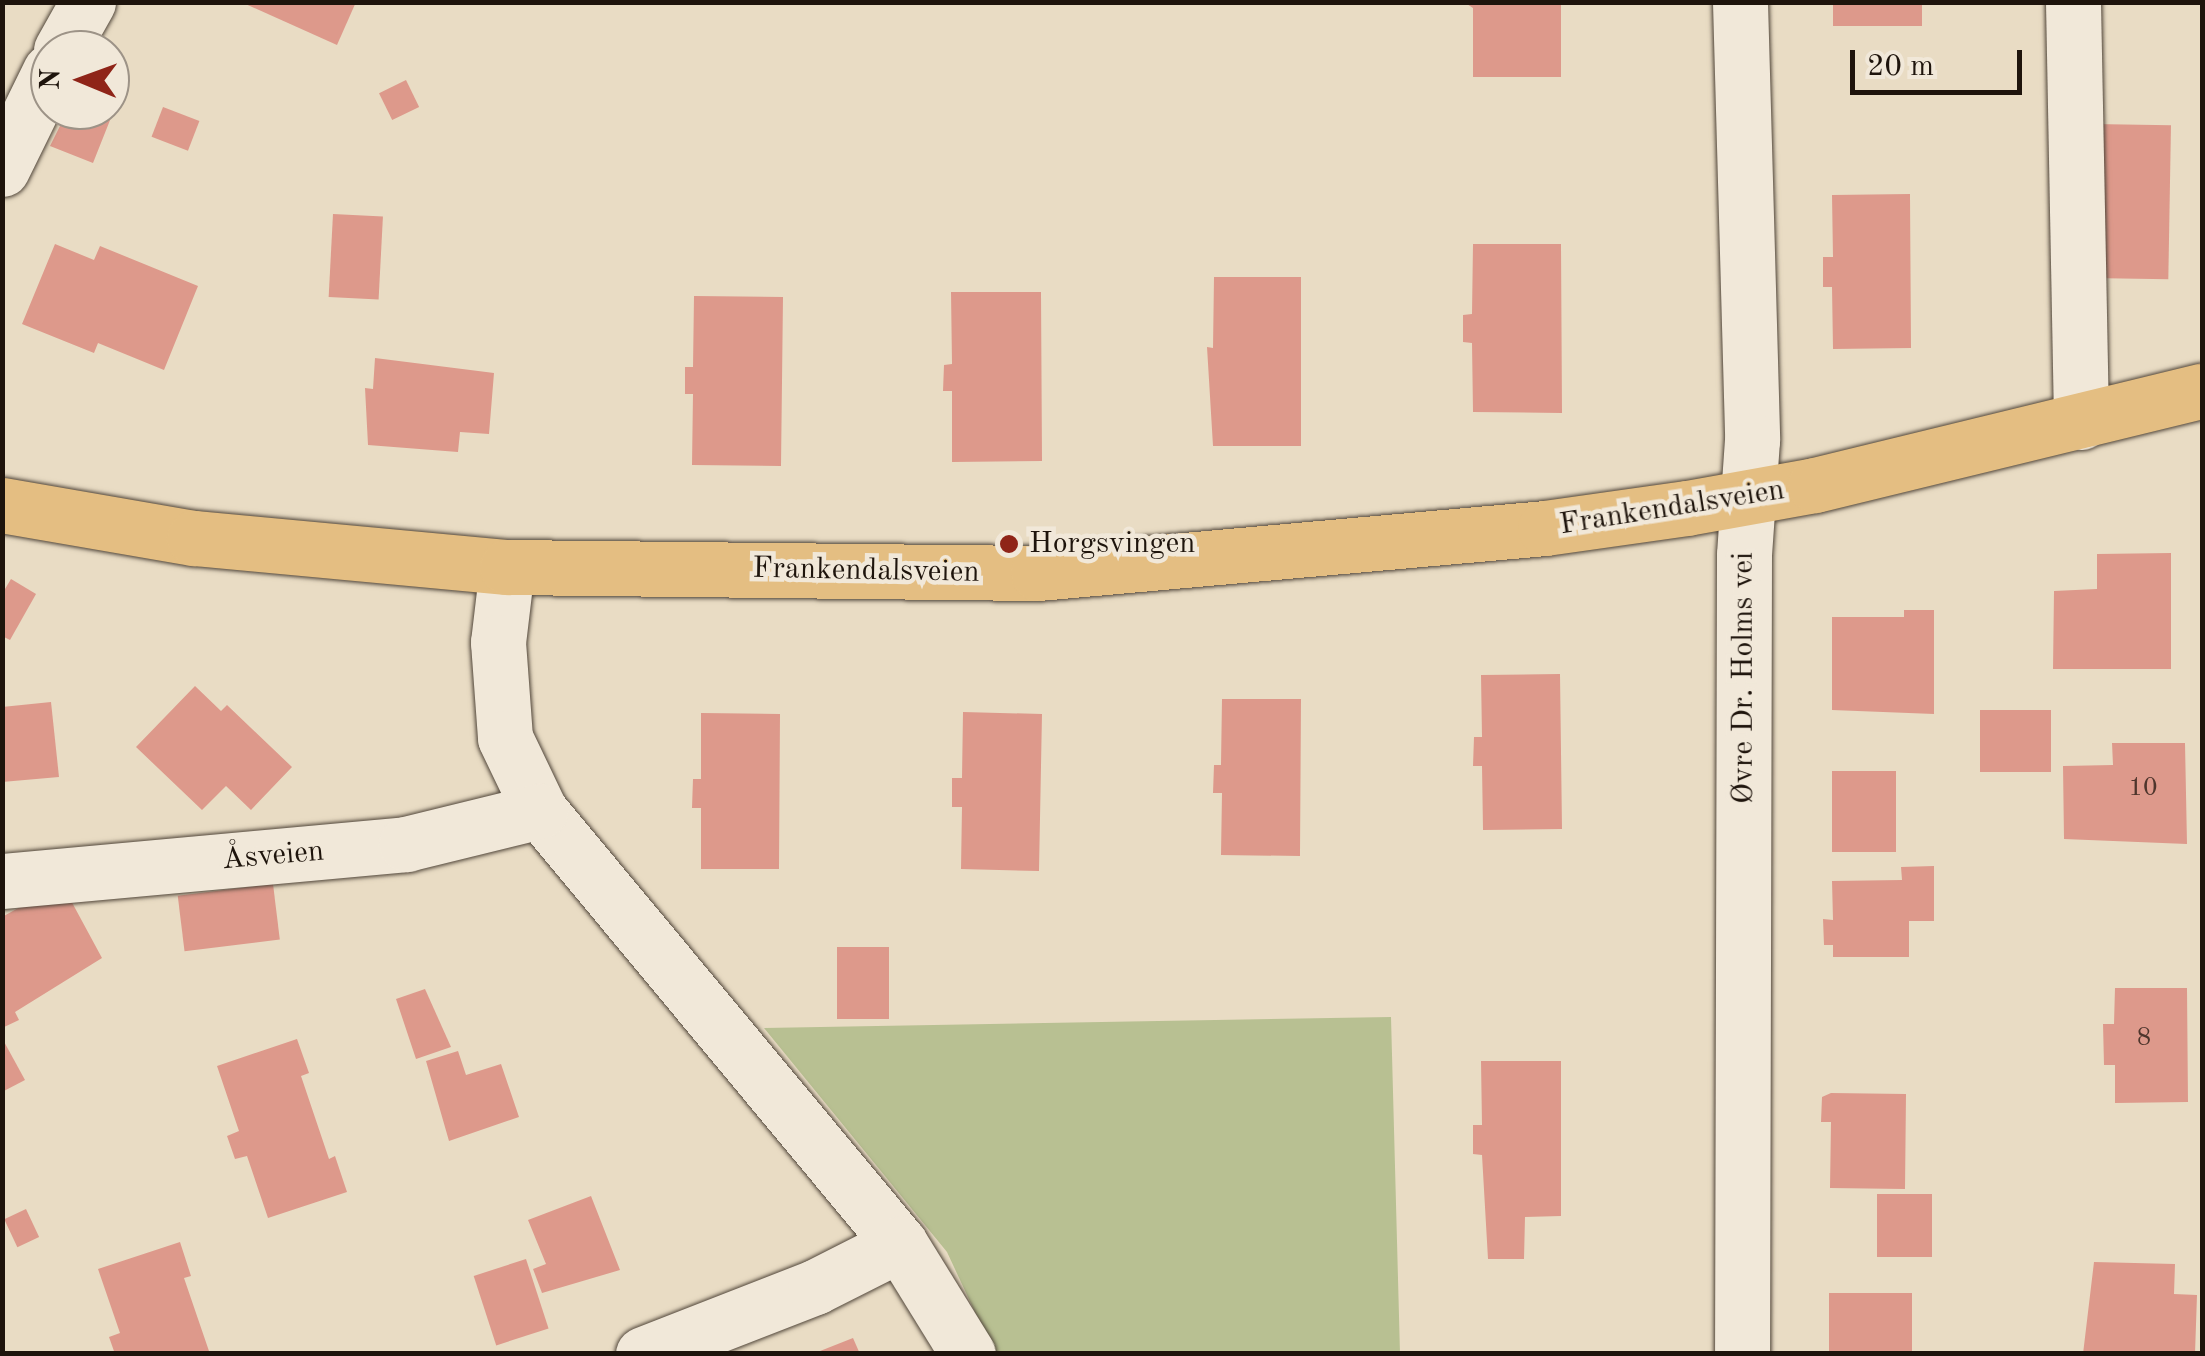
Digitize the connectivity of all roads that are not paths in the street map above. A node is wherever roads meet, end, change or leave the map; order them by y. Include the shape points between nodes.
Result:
1 (88, 2) edge
2 (1740, 2) edge
3 (2073, 2) edge
4 (72, 30) edge
5 (30, 112) edge
6 (2, 169) edge
7 (2202, 391) edge
8 (2080, 422) junction
9 (1747, 498) junction
10 (2, 505) edge
11 (507, 567) junction
12 (540, 811) junction
13 (2, 880) edge
14 (900, 1244) junction
15 (643, 1354) edge
16 (968, 1354) edge
17 (1742, 1354) edge

1 - 4 street
2 - 9 street, Øvre Dr. Holms vei via 1752,440
3 - 8 street
5 - 6 street
7 - 8 main road, Frankendalsveien
8 - 9 main road, Frankendalsveien
9 - 11 main road, Frankendalsveien via 1544,528 1038,573
9 - 17 street, Øvre Dr. Holms vei
10 - 11 main road, Frankendalsveien via 194,538
11 - 12 street via 498,642 505,738
12 - 13 street, Åsveien via 406,844
12 - 14 street
14 - 15 street via 816,1288
14 - 16 street

